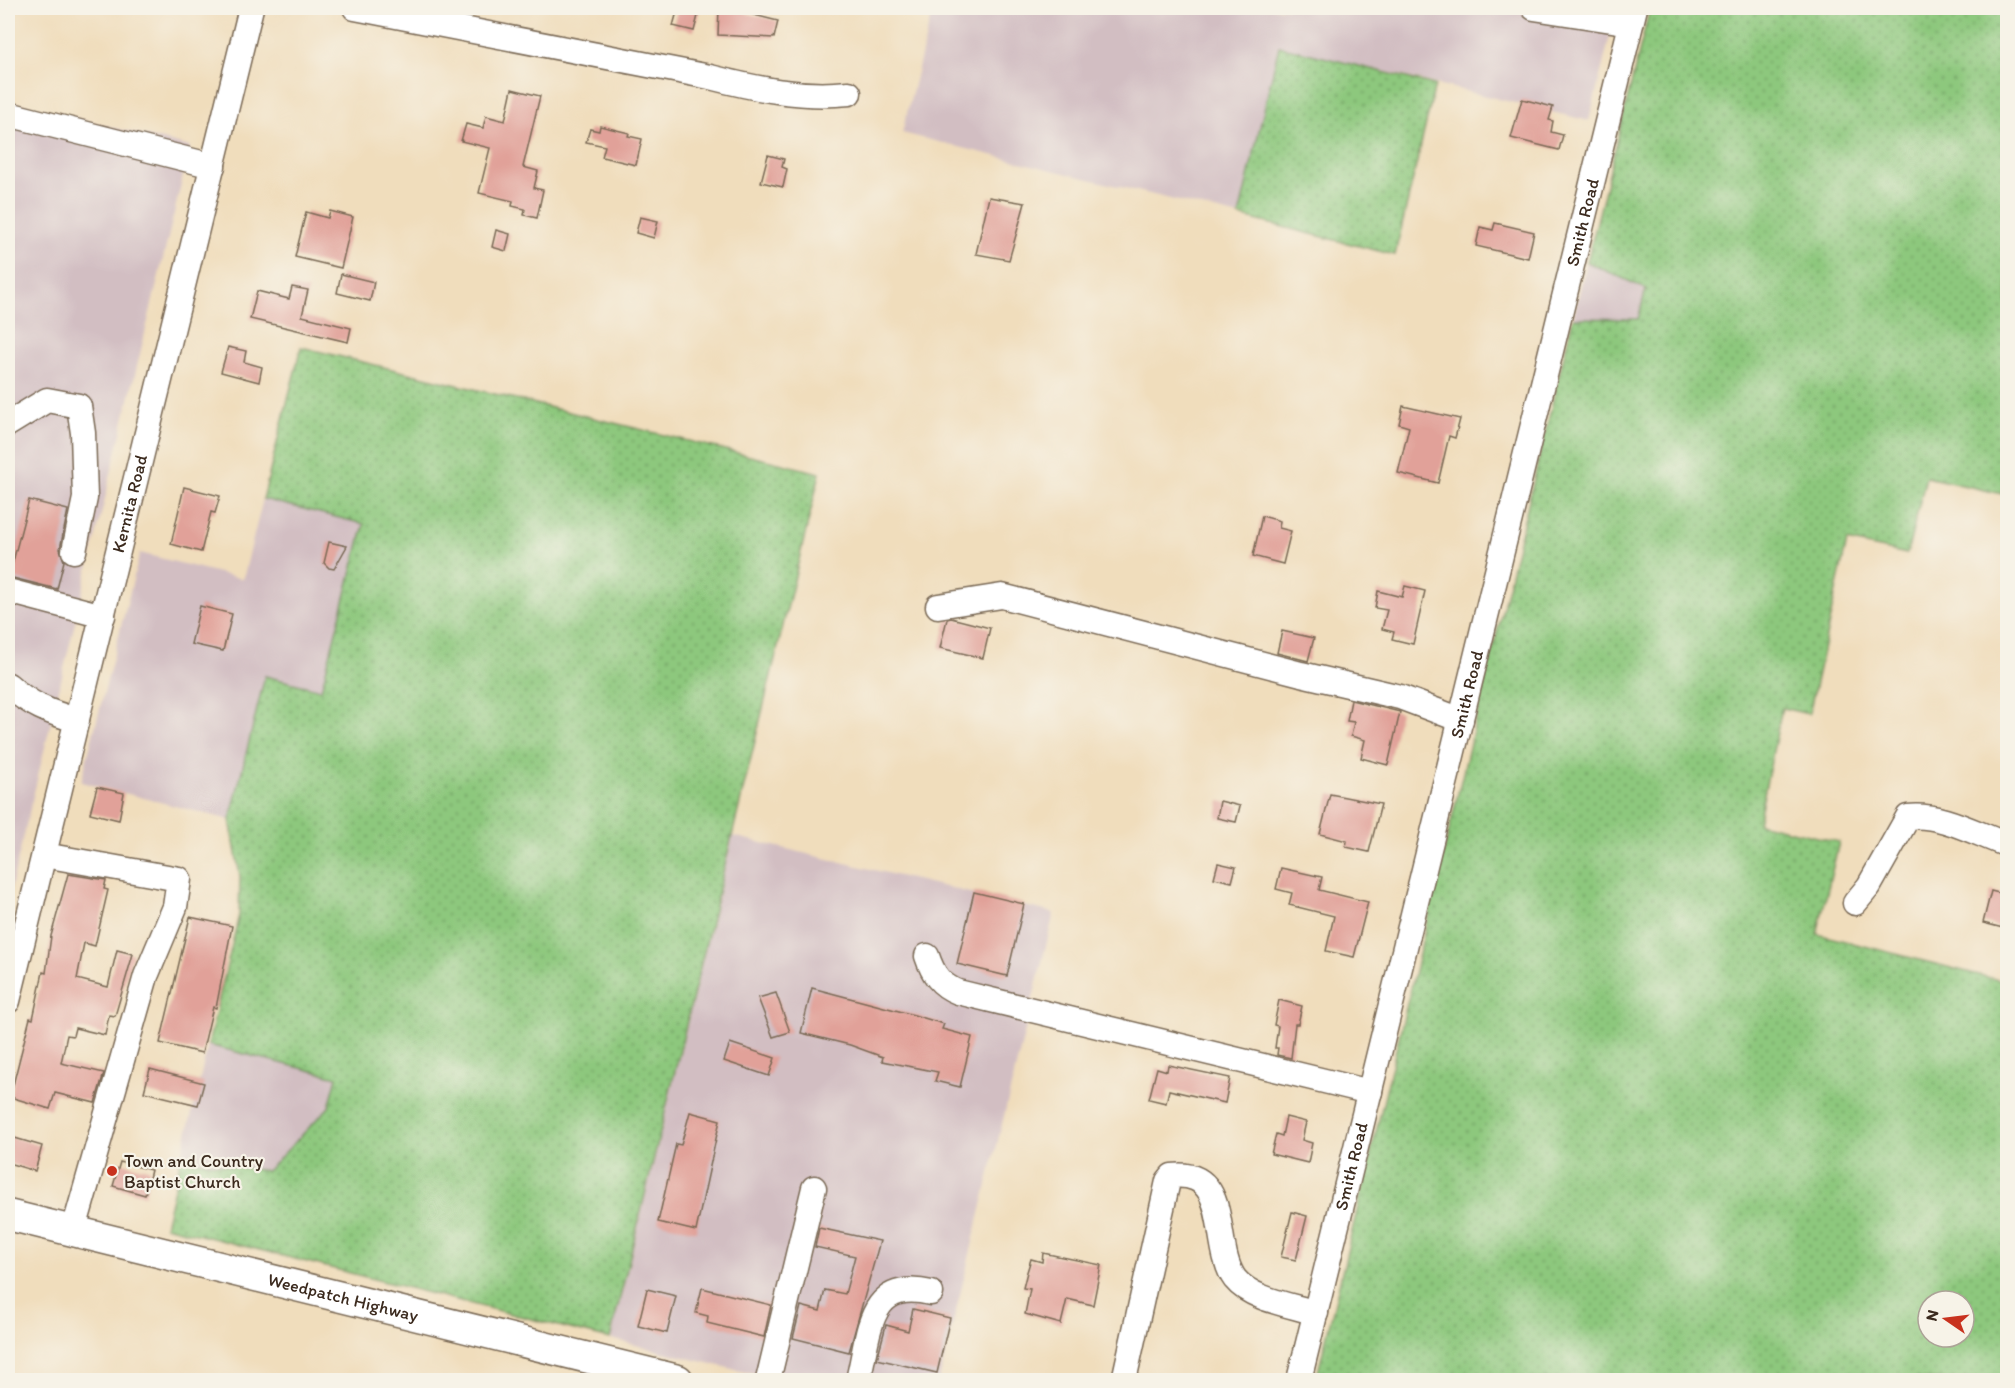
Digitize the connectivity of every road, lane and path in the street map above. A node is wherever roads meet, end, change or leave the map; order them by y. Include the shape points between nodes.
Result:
1 (251, 8) edge
2 (355, 8) edge
3 (1534, 8) edge
4 (1633, 15) edge
5 (849, 93) dead end
6 (8, 114) edge
7 (213, 166) junction
8 (8, 424) edge
9 (74, 551) dead end
10 (8, 591) edge
11 (938, 606) dead end
12 (103, 616) junction
13 (8, 686) edge
14 (77, 720) junction
15 (1461, 720) junction
16 (2007, 845) edge
17 (44, 855) junction
18 (1855, 903) dead end
19 (927, 956) dead end
20 (8, 1001) edge
21 (1370, 1092) junction
22 (814, 1188) dead end
23 (8, 1215) edge
24 (74, 1230) junction
25 (931, 1293) dead end
26 (1316, 1313) junction
27 (678, 1380) edge
28 (768, 1380) edge
29 (858, 1380) edge
30 (1124, 1380) edge
31 (1299, 1380) edge

1 - 7 street, Kernita Road
2 - 5 street via 710,77 768,92 822,96
3 - 4 street
4 - 15 street, Smith Road
6 - 7 street
7 - 12 street, Kernita Road
8 - 9 street via 47,400 79,406 85,498
10 - 12 street
11 - 15 street via 1002,596 1400,697
12 - 14 street, Kernita Road
13 - 14 street via 49,713
14 - 17 street, Kernita Road
15 - 21 street, Smith Road
16 - 18 street via 1974,830 1908,817
17 - 20 street, Kernita Road
17 - 24 street via 179,879 175,907 146,976
19 - 21 street via 942,984 958,992
21 - 26 street, Smith Road
22 - 28 street
23 - 24 main road, Weedpatch Highway
24 - 27 main road, Weedpatch Highway
25 - 29 street via 914,1289 893,1292 877,1305
26 - 30 street via 1251,1291 1235,1278 1221,1238 1214,1197 1197,1180 1172,1176
26 - 31 street, Smith Road

